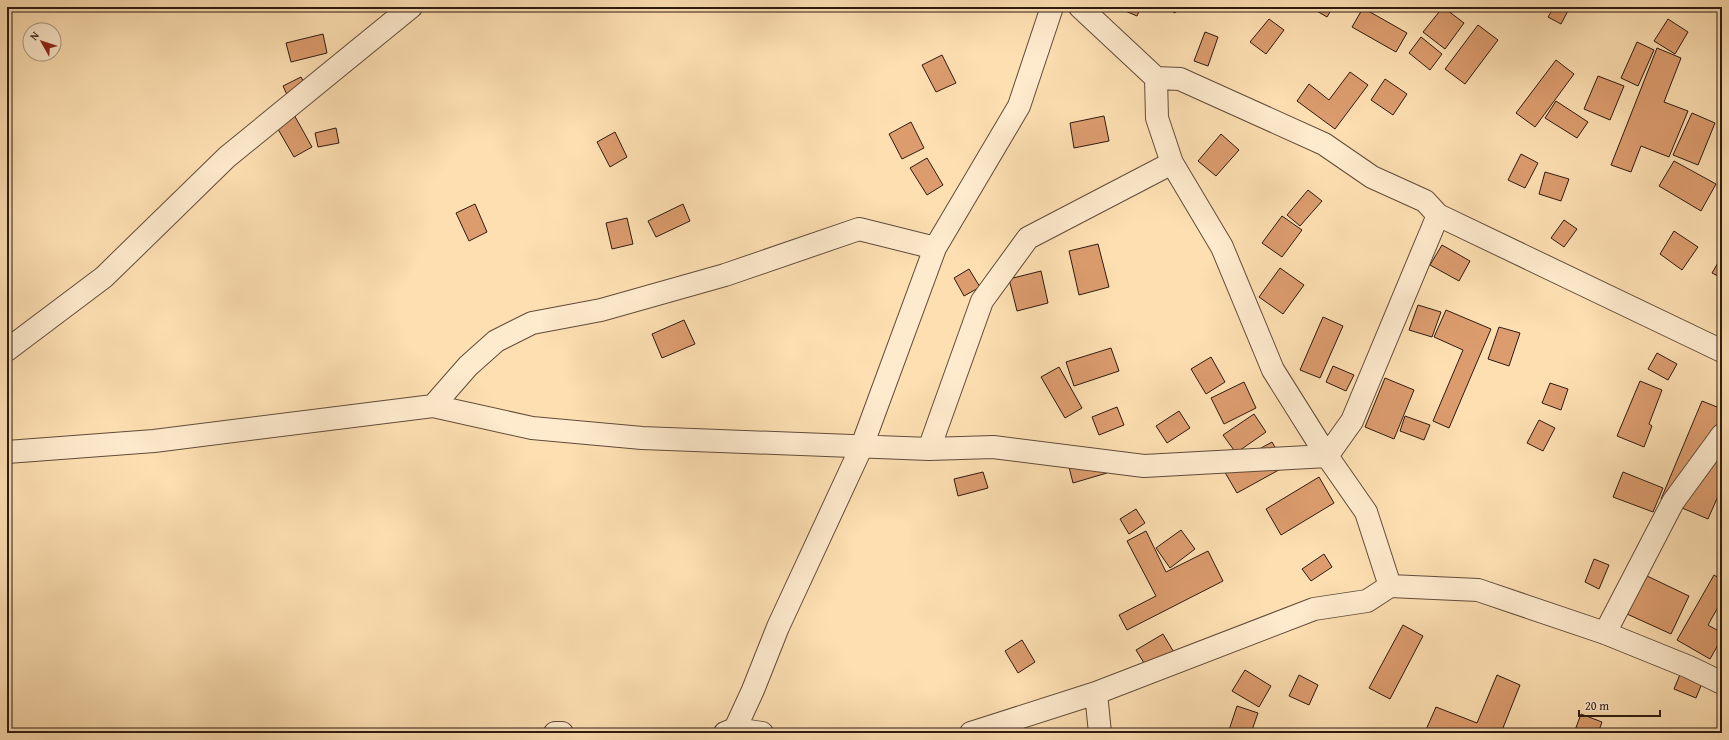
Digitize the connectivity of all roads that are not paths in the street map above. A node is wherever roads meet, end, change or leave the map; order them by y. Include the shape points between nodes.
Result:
1 (411, 7) edge
2 (1052, 7) edge
3 (1080, 7) edge
4 (1156, 78) junction
5 (1172, 163) junction
6 (1438, 215) junction
7 (935, 248) junction
8 (7, 350) edge
9 (1722, 351) edge
10 (433, 406) junction
11 (1722, 435) edge
12 (862, 446) junction
13 (929, 449) junction
14 (7, 452) edge
15 (1327, 456) junction
16 (1390, 586) junction
17 (1605, 633) junction
18 (1722, 683) edge
19 (1096, 693) junction
20 (730, 731) edge
21 (555, 733) edge
22 (562, 733) edge
23 (762, 733) edge
24 (971, 733) edge
25 (1100, 733) edge

1 - 8 street via 227,157 104,277
2 - 7 street via 1019,106
3 - 4 street
4 - 5 street via 1158,118
4 - 6 street via 1180,79 1324,144 1372,177 1425,201
5 - 13 street via 1028,238 982,301
5 - 15 street via 1222,247 1273,370
6 - 9 street
6 - 15 street via 1352,421
7 - 10 street via 859,229 718,277 601,310 532,323 496,341 468,366
7 - 12 street
10 - 12 street via 540,429 642,438
10 - 14 street via 154,441
11 - 17 street via 1673,502
12 - 13 street
12 - 20 street via 778,627 753,690
13 - 15 street via 994,447 1144,466
15 - 16 street via 1366,512
16 - 17 street via 1478,590
16 - 19 street via 1367,600 1314,609
17 - 18 street
19 - 24 street
19 - 25 street
20 - 23 street
21 - 22 street

